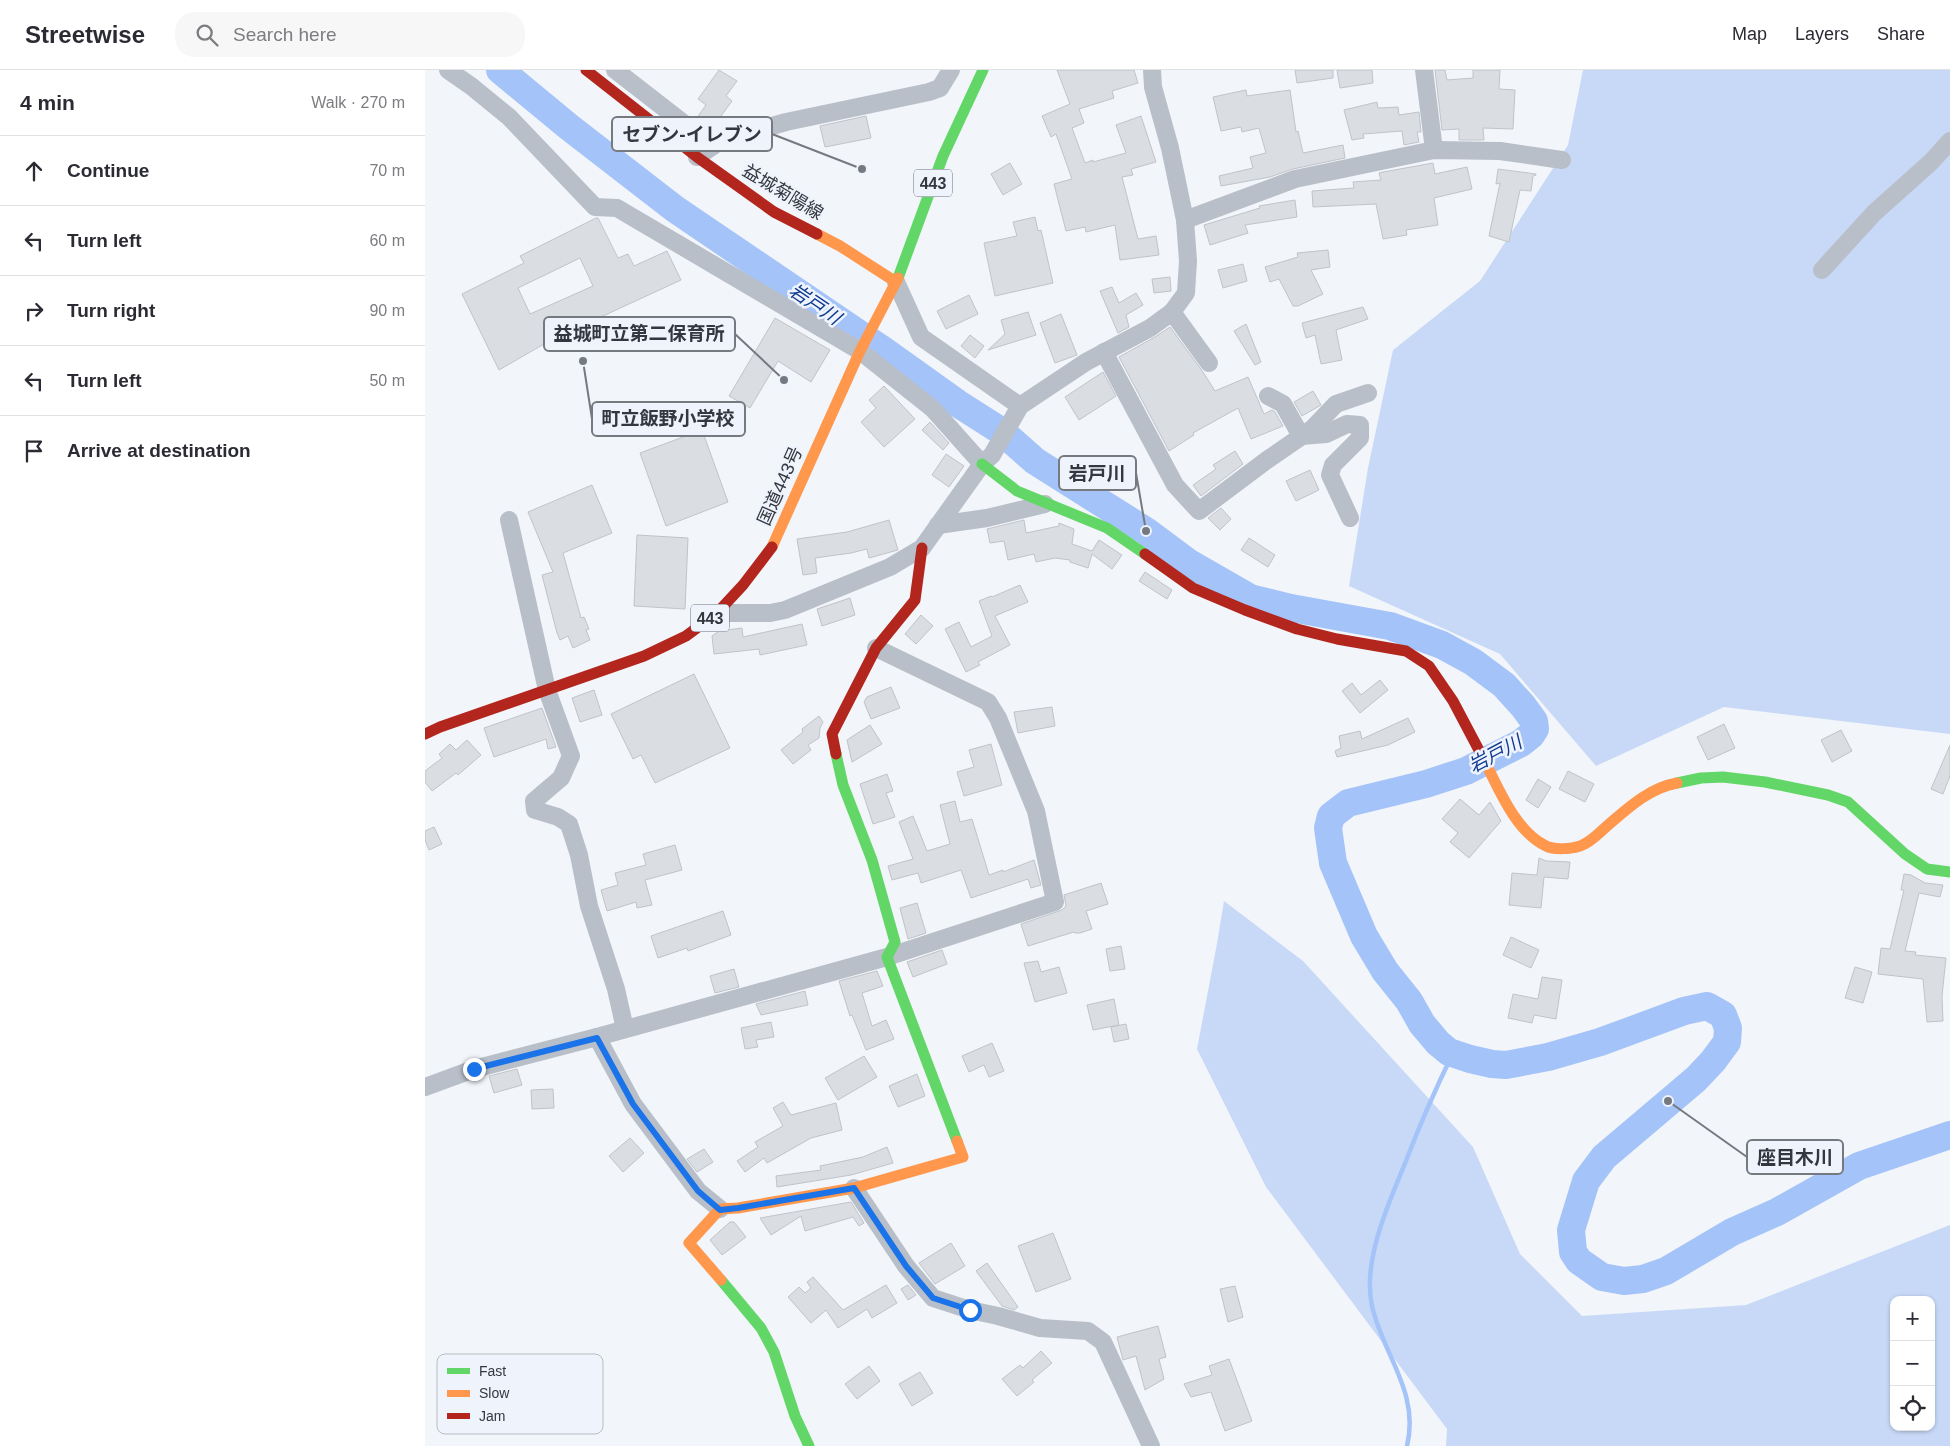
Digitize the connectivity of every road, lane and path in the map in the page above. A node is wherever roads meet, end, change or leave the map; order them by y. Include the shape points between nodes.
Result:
1 (448, 70) edge
2 (586, 70) edge
3 (615, 70) edge
4 (951, 70) edge
5 (983, 70) edge
6 (1152, 70) edge
7 (1424, 70) edge
8 (1950, 141) edge
9 (713, 146) junction
10 (1434, 150) junction
11 (697, 157) junction
12 (1562, 160) dead end
13 (1185, 220) junction
14 (1822, 270) dead end
15 (896, 282) junction
16 (1171, 312) junction
17 (860, 351) junction
18 (1104, 352) junction
19 (1209, 363) dead end
20 (1368, 393) dead end
21 (1268, 396) dead end
22 (1020, 406) junction
23 (1301, 436) junction
24 (987, 459) junction
25 (1045, 504) junction
26 (1351, 518) dead end
27 (509, 520) dead end
28 (938, 525) junction
29 (922, 548) junction
30 (717, 613) junction
31 (876, 648) junction
32 (547, 690) junction
33 (425, 734) edge
34 (1950, 872) edge
35 (887, 957) junction
36 (625, 1029) junction
37 (597, 1038) junction
38 (425, 1087) edge
39 (854, 1188) junction
40 (720, 1210) junction
41 (809, 1446) edge
42 (1151, 1446) edge

1 - 17 street via 509,117 595,207 617,208
2 - 11 main road, 益城菊陽線
3 - 9 street
4 - 9 street via 941,88 929,92 786,122 720,141
5 - 15 main road, 国道443号 / 443 via 943,156
6 - 13 street via 1153,87
7 - 10 street
8 - 14 street via 1873,213
9 - 11 street
10 - 12 street via 1500,151
10 - 13 street via 1295,180
11 - 15 main road, 益城菊陽線 via 774,212 840,246
13 - 16 street via 1186,293
15 - 17 main road, 国道443号 / 443
15 - 22 street via 921,337
16 - 18 street via 1150,328
16 - 19 street
17 - 24 street via 933,409
17 - 30 main road, 国道443号 / 443 via 771,550
18 - 22 street
18 - 23 street via 1175,485 1199,511
20 - 23 street via 1335,404 1313,429
21 - 23 street via 1283,404
22 - 24 street
23 - 26 street via 1326,434 1347,424 1360,426 1360,438 1333,465 1330,475
24 - 25 main road via 1017,491
24 - 28 street
25 - 28 street via 987,518
25 - 34 main road via 1107,528 1193,588 1245,610 1297,629 1406,651 1429,666 1453,701 1512,812 1528,833 1547,847 1581,846 1635,801 1670,784 1723,777 1765,782 1848,802 1905,854 1927,869
27 - 32 street
28 - 29 street
29 - 30 street via 890,567 785,610
29 - 31 main road via 915,600
30 - 32 main road, 国道443号 / 443 via 686,636 644,656
31 - 35 main road via 832,734 843,785 872,860 895,942
31 - 35 street via 988,702 998,718 1036,811 1055,902
32 - 33 main road, 国道443号 / 443
32 - 36 street via 571,756 561,778 534,801 535,810 569,824
35 - 36 street
35 - 39 main road via 963,1157
36 - 37 street
37 - 38 street via 474,1069
37 - 40 street via 633,1104 698,1191
39 - 40 main road
39 - 42 street via 906,1266 933,1298 1040,1328 1088,1331 1103,1342
40 - 41 main road via 689,1244 761,1328 774,1352 795,1416

